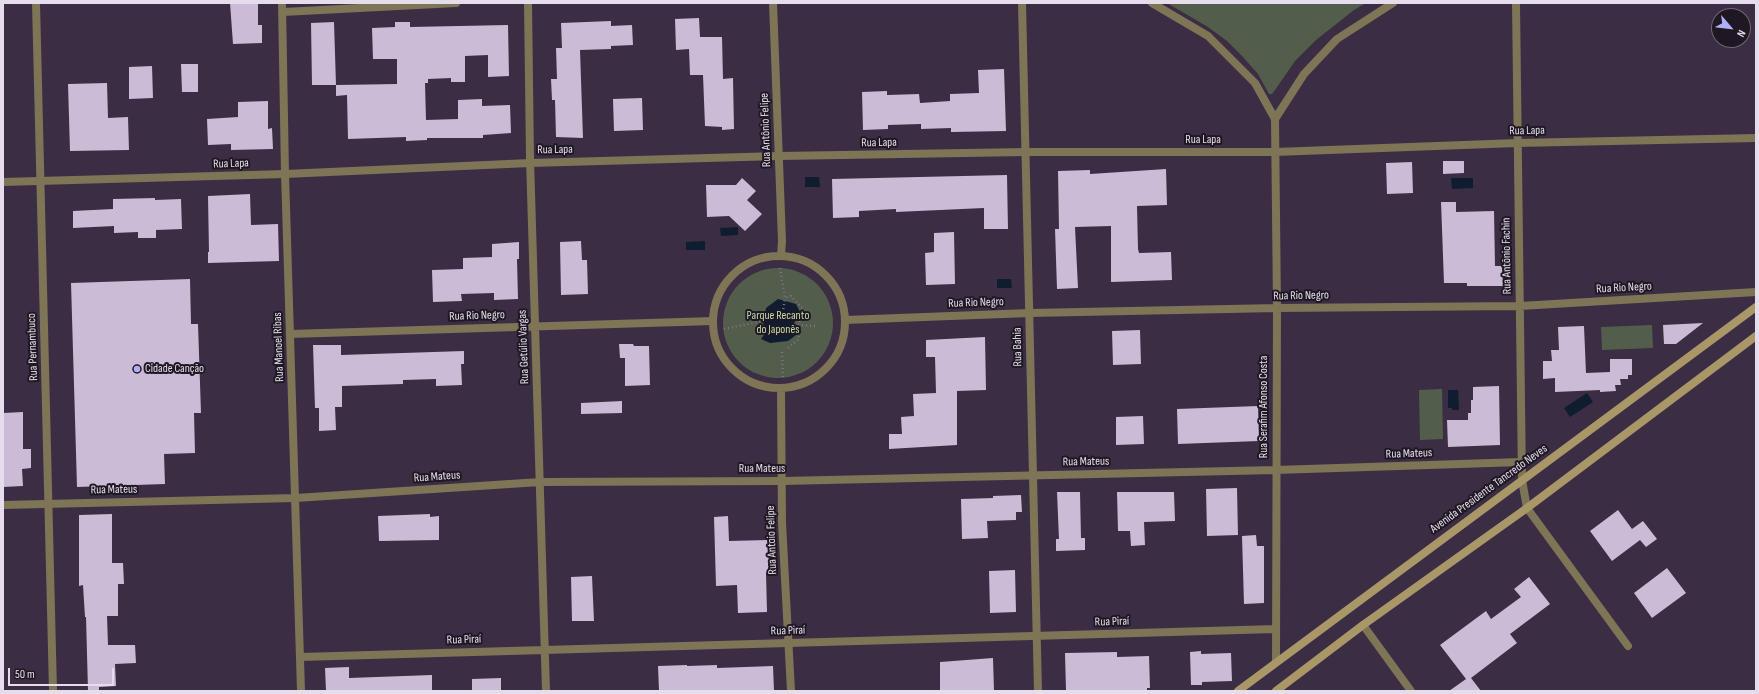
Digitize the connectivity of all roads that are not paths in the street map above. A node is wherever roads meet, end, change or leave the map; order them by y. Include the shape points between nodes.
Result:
1 (36, 3) edge
2 (282, 3) edge
3 (456, 3) edge
4 (528, 3) edge
5 (773, 3) edge
6 (1022, 3) edge
7 (1152, 3) edge
8 (1393, 3) edge
9 (1516, 3) edge
10 (282, 12) junction
11 (1275, 120) junction
12 (1756, 138) edge
13 (1517, 143) junction
14 (1026, 152) junction
15 (1275, 152) junction
16 (779, 156) junction
17 (530, 163) junction
18 (286, 174) junction
19 (3, 182) edge
20 (40, 182) junction
21 (781, 256) junction
22 (1756, 292) edge
23 (1520, 306) junction
24 (1756, 307) edge
25 (1277, 308) junction
26 (1030, 313) junction
27 (845, 320) junction
28 (713, 321) junction
29 (535, 326) junction
30 (290, 334) junction
31 (1756, 336) edge
32 (781, 389) junction
33 (1521, 462) junction
34 (1276, 470) junction
35 (1033, 475) junction
36 (1522, 480) junction
37 (540, 482) junction
38 (782, 482) junction
39 (296, 498) junction
40 (3, 504) edge
41 (49, 504) junction
42 (1527, 508) junction
43 (1362, 625) junction
44 (1276, 629) junction
45 (1037, 636) junction
46 (789, 643) junction
47 (1628, 646) dead end
48 (545, 650) junction
49 (300, 656) junction
50 (1276, 662) junction
51 (53, 691) edge
52 (301, 691) edge
53 (546, 691) edge
54 (791, 691) edge
55 (1038, 691) edge
56 (1238, 691) edge
57 (1276, 691) edge
58 (1411, 691) edge

1 - 20 street, Rua Pernambuco
2 - 10 street, Rua Manoel Ribas
3 - 10 street
4 - 17 street, Rua Getúlio Vargas
5 - 16 street, Rua Antônio Felipe
6 - 14 street, Rua Bahia
7 - 11 street via 1208,36 1254,83
8 - 11 street via 1337,39 1304,74
9 - 13 street, Rua Antônio Fachin
10 - 18 street, Rua Manoel Ribas
11 - 15 street, Rua Serafim Afonso Costa
12 - 13 street, Rua Lapa
13 - 15 street, Rua Lapa
13 - 23 street, Rua Antônio Fachin
14 - 15 street, Rua Lapa
14 - 16 street, Rua Lapa
14 - 26 street, Rua Bahia
15 - 25 street, Rua Serafim Afonso Costa
16 - 17 street, Rua Lapa
16 - 21 street, Rua Antônio Felipe
17 - 18 street, Rua Lapa
17 - 29 street, Rua Getúlio Vargas
18 - 20 street, Rua Lapa
18 - 30 street, Rua Manoel Ribas
19 - 20 street, Rua Lapa
20 - 41 street, Rua Pernambuco
21 - 27 street via 800,259 818,268 832,283 842,300
21 - 28 street via 760,258 741,268 726,282 716,301
22 - 23 street, Rua Rio Negro
23 - 25 street, Rua Rio Negro
23 - 33 street, Rua Antônio Fachin
24 - 36 main road, Avenida Presidente Tancredo Neves
25 - 26 street, Rua Rio Negro
25 - 34 street, Rua Serafim Afonso Costa
26 - 27 street, Rua Rio Negro
26 - 35 street, Rua Bahia
27 - 32 street via 842,341 834,360 819,375 801,385
28 - 29 street, Rua Rio Negro
28 - 32 street via 716,342 725,362 740,377 760,386
29 - 30 street, Rua Rio Negro
29 - 37 street, Rua Getúlio Vargas
30 - 39 street, Rua Manoel Ribas
31 - 42 main road
32 - 38 street, Rua Antoio Felipe
33 - 34 street, Rua Mateus
33 - 36 street, Rua Antônio Fachin
34 - 35 street, Rua Mateus
34 - 44 street, Rua Serafim Afonso Costa
35 - 38 street, Rua Mateus
35 - 45 street, Rua Bahia
36 - 42 street, Rua Antônio Fachin
36 - 50 main road, Avenida Presidente Tancredo Neves
37 - 38 street, Rua Mateus
37 - 39 street, Rua Mateus
37 - 48 street, Rua Getúlio Vargas
38 - 46 street, Rua Antoio Felipe
39 - 41 street, Rua Mateus
39 - 49 street, Rua Manoel Ribas
40 - 41 street, Rua Mateus
41 - 51 street, Rua Pernambuco
42 - 43 main road
42 - 47 street
43 - 57 main road
43 - 58 street
44 - 45 street, Rua Piraí
44 - 50 street, Rua Serafim Afonso Costa
45 - 46 street, Rua Piraí
45 - 55 street, Rua Bahia
46 - 48 street, Rua Piraí
46 - 54 street, Rua Antoio Felipe
48 - 49 street, Rua Piraí
48 - 53 street, Rua Getúlio Vargas
49 - 52 street, Rua Manoel Ribas
50 - 56 main road, Avenida Presidente Tancredo Neves

